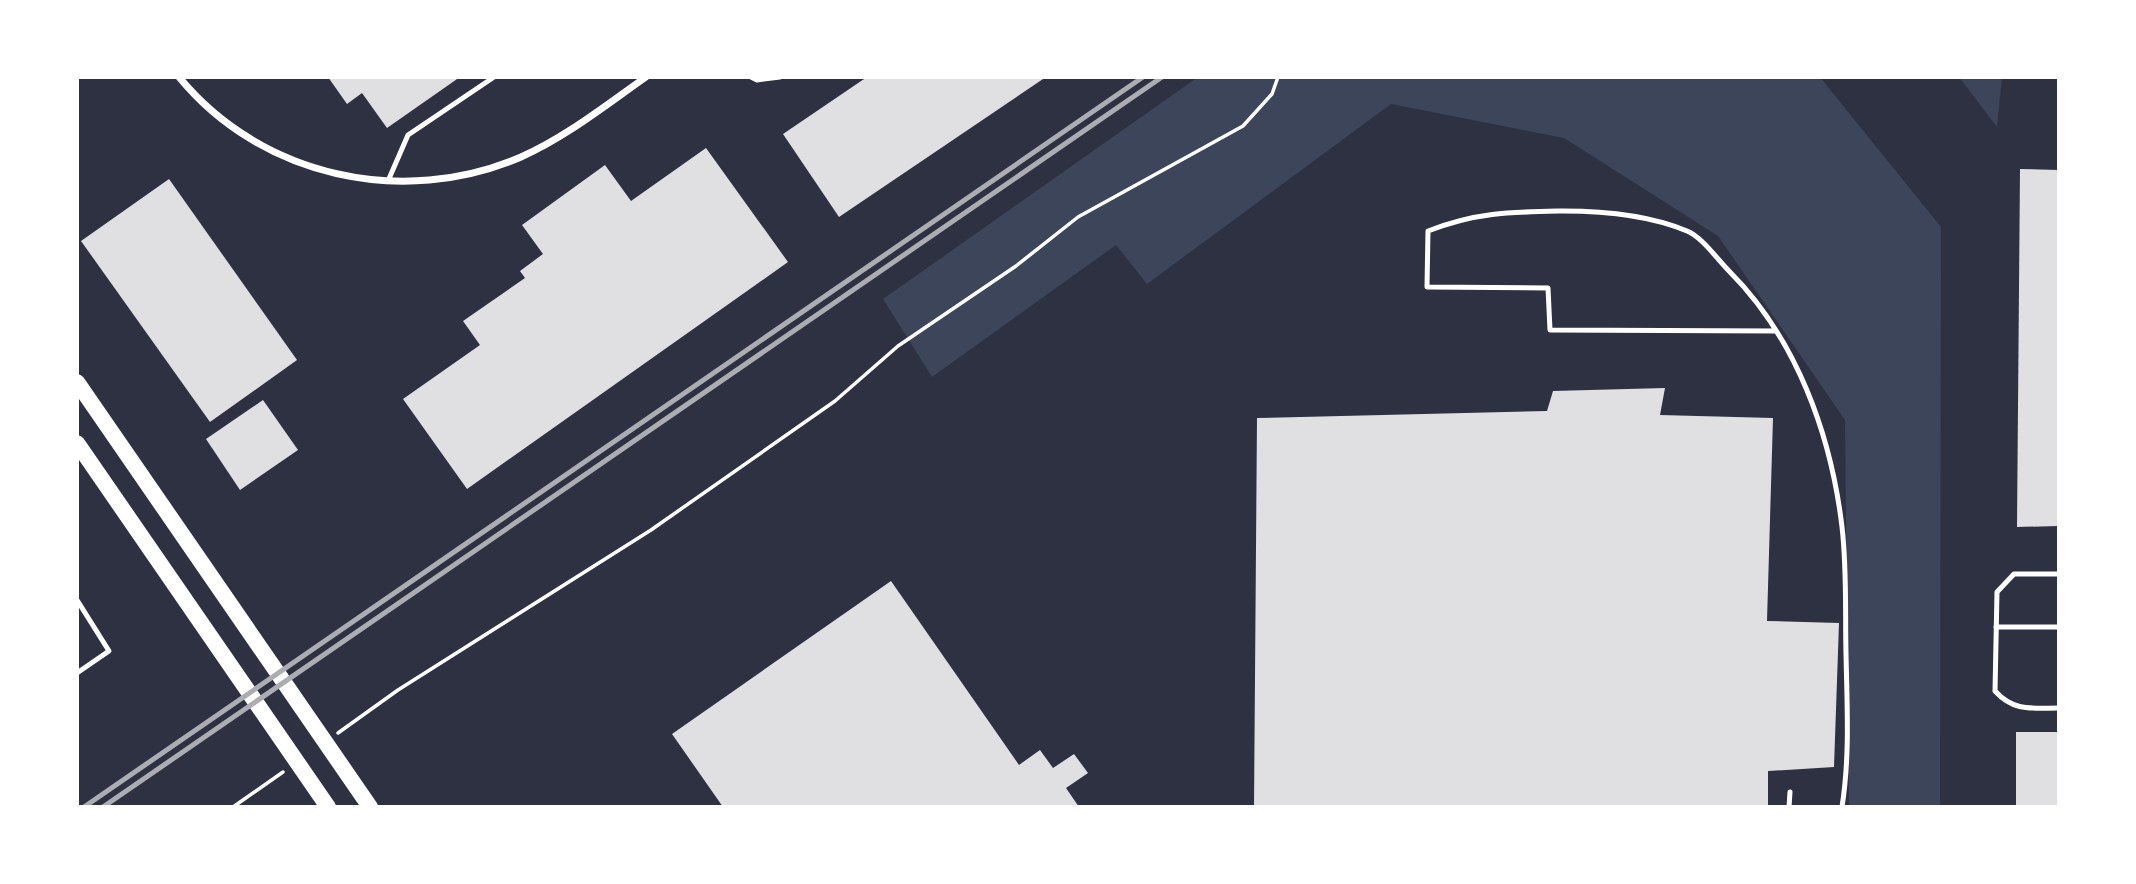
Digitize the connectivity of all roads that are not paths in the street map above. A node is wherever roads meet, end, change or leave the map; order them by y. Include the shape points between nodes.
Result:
1 (179, 77) edge
2 (494, 77) edge
3 (646, 77) edge
4 (751, 77) edge
5 (780, 77) edge
6 (388, 181) junction
7 (1776, 331) junction
8 (77, 382) edge
9 (77, 443) edge
10 (2059, 575) edge
11 (77, 600) edge
12 (1996, 627) junction
13 (2059, 628) edge
14 (77, 673) edge
15 (2059, 708) edge
16 (1790, 792) dead end
17 (326, 805) edge
18 (370, 807) edge
19 (1789, 807) edge
20 (1842, 807) edge

1 - 6 street via 210,110 277,153 340,176
2 - 6 lane via 408,135
3 - 6 street via 557,138 520,157 441,179
4 - 5 lane
7 - 7 lane via 1741,282 1690,231 1594,211 1465,217 1428,231 1427,287 1548,288 1550,330
7 - 20 lane via 1806,386 1831,462 1843,528 1847,746
8 - 18 main road
9 - 17 main road
10 - 12 lane via 2014,574 1997,592
11 - 14 lane via 108,651
12 - 13 lane
12 - 15 lane via 1995,691 2006,704
16 - 19 lane

